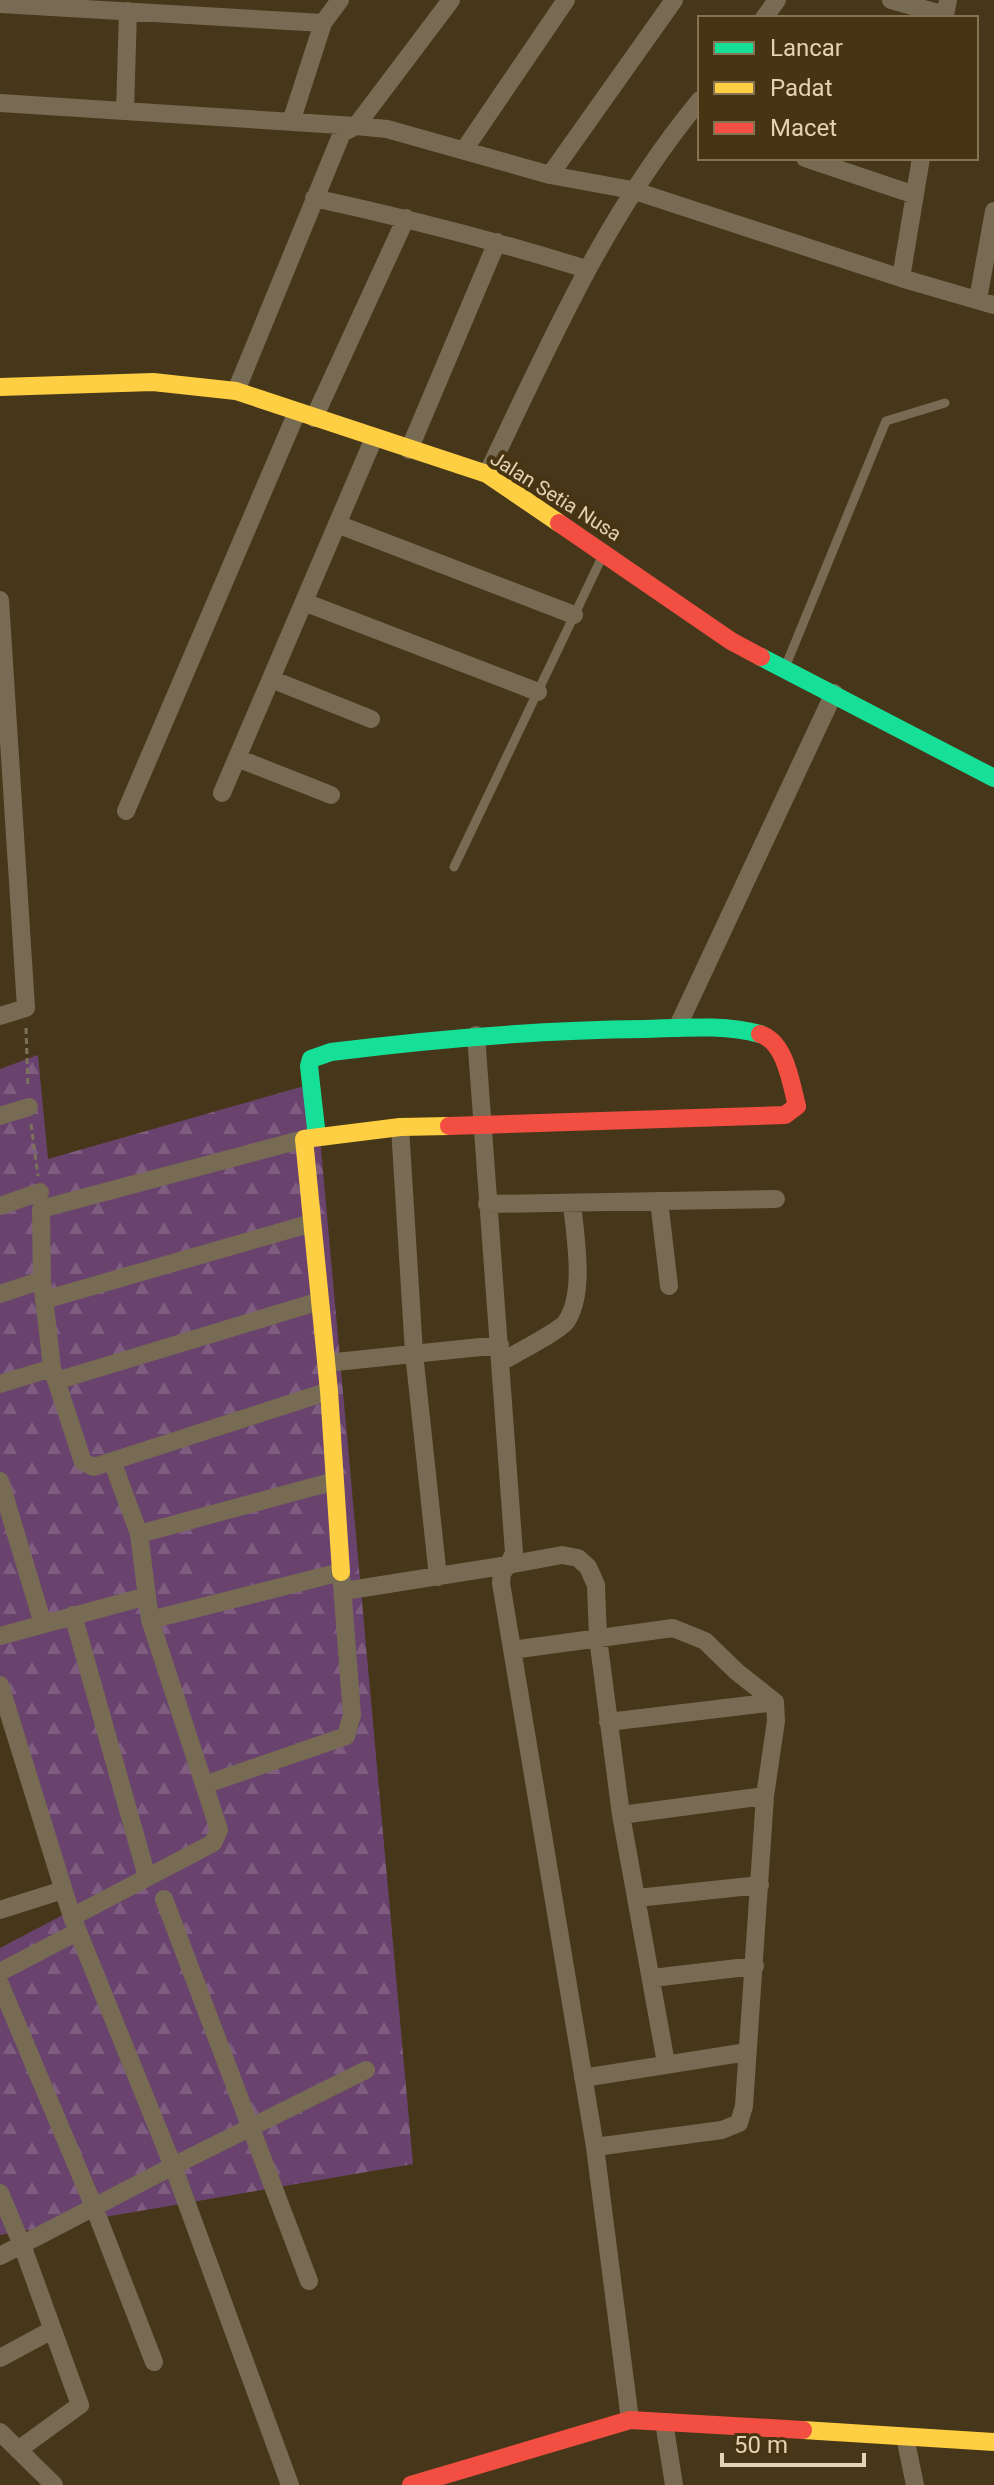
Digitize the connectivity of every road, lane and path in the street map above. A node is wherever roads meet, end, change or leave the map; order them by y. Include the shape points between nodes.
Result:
1 (340, 0) edge
2 (451, 0) edge
3 (566, 0) edge
4 (674, 0) edge
5 (891, 0) edge
6 (0, 4) edge
7 (162, 7) edge
8 (128, 11) junction
9 (946, 11) edge
10 (323, 23) junction
11 (0, 103) edge
12 (125, 111) junction
13 (693, 120) edge
14 (291, 122) junction
15 (356, 126) junction
16 (464, 150) junction
17 (811, 160) edge
18 (921, 160) edge
19 (550, 175) junction
20 (632, 190) junction
21 (915, 195) junction
22 (314, 198) junction
23 (994, 211) edge
24 (406, 218) junction
25 (497, 242) junction
26 (586, 269) junction
27 (901, 278) junction
28 (986, 302) edge
29 (0, 387) edge
30 (236, 391) junction
31 (945, 403) dead end
32 (305, 415) junction
33 (374, 438) junction
34 (409, 450) junction
35 (487, 474) junction
36 (337, 524) junction
37 (604, 552) junction
38 (0, 600) edge
39 (304, 602) junction
40 (574, 615) junction
41 (784, 668) junction
42 (271, 679) junction
43 (538, 692) junction
44 (834, 693) junction
45 (371, 719) dead end
46 (237, 758) junction
47 (994, 778) edge
48 (222, 793) dead end
49 (331, 795) dead end
50 (126, 811) dead end
51 (454, 867) dead end
52 (26, 1008) junction
53 (0, 1016) edge
54 (677, 1028) junction
55 (476, 1035) junction
56 (29, 1107) junction
57 (0, 1116) edge
58 (483, 1123) junction
59 (400, 1127) junction
60 (310, 1138) junction
61 (40, 1192) joint
62 (776, 1199) dead end
63 (659, 1201) junction
64 (572, 1203) junction
65 (487, 1204) junction
66 (0, 1206) edge
67 (312, 1223) junction
68 (42, 1280) junction
69 (669, 1286) dead end
70 (0, 1294) edge
71 (44, 1300) junction
72 (320, 1301) junction
73 (414, 1353) junction
74 (500, 1353) junction
75 (326, 1363) junction
76 (54, 1374) junction
77 (0, 1384) edge
78 (329, 1391) junction
79 (112, 1461) junction
80 (0, 1481) edge
81 (335, 1481) junction
82 (139, 1534) junction
83 (508, 1565) junction
84 (341, 1572) junction
85 (438, 1577) junction
86 (344, 1591) junction
87 (147, 1596) junction
88 (73, 1615) junction
89 (150, 1620) junction
90 (43, 1624) junction
91 (0, 1636) edge
92 (598, 1638) junction
93 (512, 1650) junction
94 (0, 1685) edge
95 (775, 1702) junction
96 (608, 1722) junction
97 (204, 1785) junction
98 (765, 1796) junction
99 (621, 1815) junction
100 (147, 1877) junction
101 (760, 1885) junction
102 (63, 1890) junction
103 (637, 1898) junction
104 (164, 1899) dead end
105 (0, 1910) edge
106 (74, 1925) junction
107 (755, 1966) junction
108 (0, 1972) edge
109 (652, 1978) junction
110 (0, 1984) edge
111 (747, 2052) junction
112 (666, 2063) junction
113 (366, 2070) dead end
114 (583, 2078) junction
115 (252, 2127) junction
116 (595, 2147) junction
117 (173, 2166) junction
118 (0, 2193) edge
119 (94, 2207) junction
120 (22, 2245) junction
121 (0, 2256) edge
122 (309, 2281) dead end
123 (52, 2330) junction
124 (0, 2358) edge
125 (154, 2362) dead end
126 (630, 2420) junction
127 (664, 2422) junction
128 (0, 2432) edge
129 (905, 2437) junction
130 (994, 2442) edge
131 (18, 2450) junction
132 (440, 2481) edge
133 (54, 2485) edge
134 (290, 2485) edge
135 (411, 2485) edge
136 (674, 2485) edge
137 (915, 2485) edge

1 - 10 street
2 - 15 street
3 - 16 street
4 - 19 street
5 - 9 street
6 - 8 street
7 - 8 street
7 - 10 street
8 - 12 street
10 - 14 street
11 - 12 street
12 - 14 street
13 - 20 street
14 - 15 street
15 - 16 street
15 - 22 street via 342,133
16 - 19 street
17 - 21 street
18 - 21 street
19 - 20 street
20 - 26 street
20 - 27 street
21 - 27 street
22 - 24 street
22 - 30 street
23 - 28 street
24 - 25 street
24 - 32 street
25 - 26 street
25 - 34 street
26 - 35 street
27 - 28 street
29 - 30 street, Jalan Setia Nusa via 153,382
30 - 32 street, Jalan Setia Nusa
31 - 41 lane via 886,421
32 - 33 street, Jalan Setia Nusa
32 - 50 street
33 - 34 street, Jalan Setia Nusa
33 - 36 street
34 - 35 street, Jalan Setia Nusa
35 - 37 street, Jalan Setia Nusa
36 - 39 street
36 - 40 street
37 - 40 lane
37 - 41 street, Jalan Setia Nusa via 731,641
38 - 52 street
39 - 42 street
39 - 43 street
40 - 43 lane
41 - 44 street, Jalan Setia Nusa
42 - 45 street
42 - 46 street
43 - 51 lane
44 - 47 street, Jalan Setia Nusa
44 - 54 street
46 - 48 street
46 - 49 street
52 - 53 street
52 - 56 path
54 - 55 street
54 - 58 street via 764,1033 778,1048 797,1106 785,1115 766,1117
55 - 58 street
55 - 60 street via 331,1052 311,1059
56 - 57 street
56 - 61 path
58 - 59 street
58 - 65 street
59 - 60 street
59 - 73 street
60 - 67 street
60 - 68 street via 41,1209
61 - 66 street
62 - 63 street
63 - 64 street
63 - 69 street
64 - 65 street
64 - 74 street via 578,1273 565,1324
65 - 74 street
67 - 71 street
67 - 72 street
68 - 70 street
68 - 71 street
71 - 76 street
72 - 75 street
72 - 76 street
73 - 74 street
73 - 75 street
73 - 85 street
74 - 83 street via 514,1553
75 - 78 street
76 - 77 street
76 - 79 street via 83,1462 94,1467
78 - 79 street
78 - 81 street
79 - 82 street
80 - 90 street
81 - 82 street
81 - 84 street
82 - 87 street
83 - 85 street
83 - 92 street via 562,1555 578,1558 596,1585
83 - 93 street via 501,1583
84 - 86 street
84 - 89 street
85 - 86 street
86 - 97 street via 352,1715 346,1736
87 - 88 street
87 - 89 street
88 - 90 street
88 - 100 street
89 - 97 street
90 - 91 street
92 - 93 street
92 - 95 street via 673,1628 705,1641
92 - 96 street
93 - 114 street
94 - 102 street
95 - 96 street
95 - 98 street
96 - 99 street
97 - 100 street via 219,1830 213,1843
98 - 99 street
98 - 101 street
99 - 103 street
100 - 106 street
101 - 103 street
101 - 107 street
102 - 105 street
102 - 106 street
103 - 109 street
104 - 115 street
106 - 108 street
106 - 117 street
107 - 109 street
107 - 111 street
109 - 112 street
110 - 119 street
111 - 112 street
111 - 116 street via 739,2123 722,2130
112 - 114 street
113 - 115 street
114 - 116 street
115 - 117 street
115 - 122 street
116 - 126 street
117 - 119 street
117 - 134 street
118 - 120 street
119 - 120 street
119 - 125 street
120 - 121 street
120 - 123 street
123 - 124 street
123 - 131 street via 80,2405
126 - 127 street
126 - 132 street
127 - 129 street
127 - 136 street
128 - 131 street
129 - 130 street
129 - 137 street
131 - 133 street
132 - 135 street

